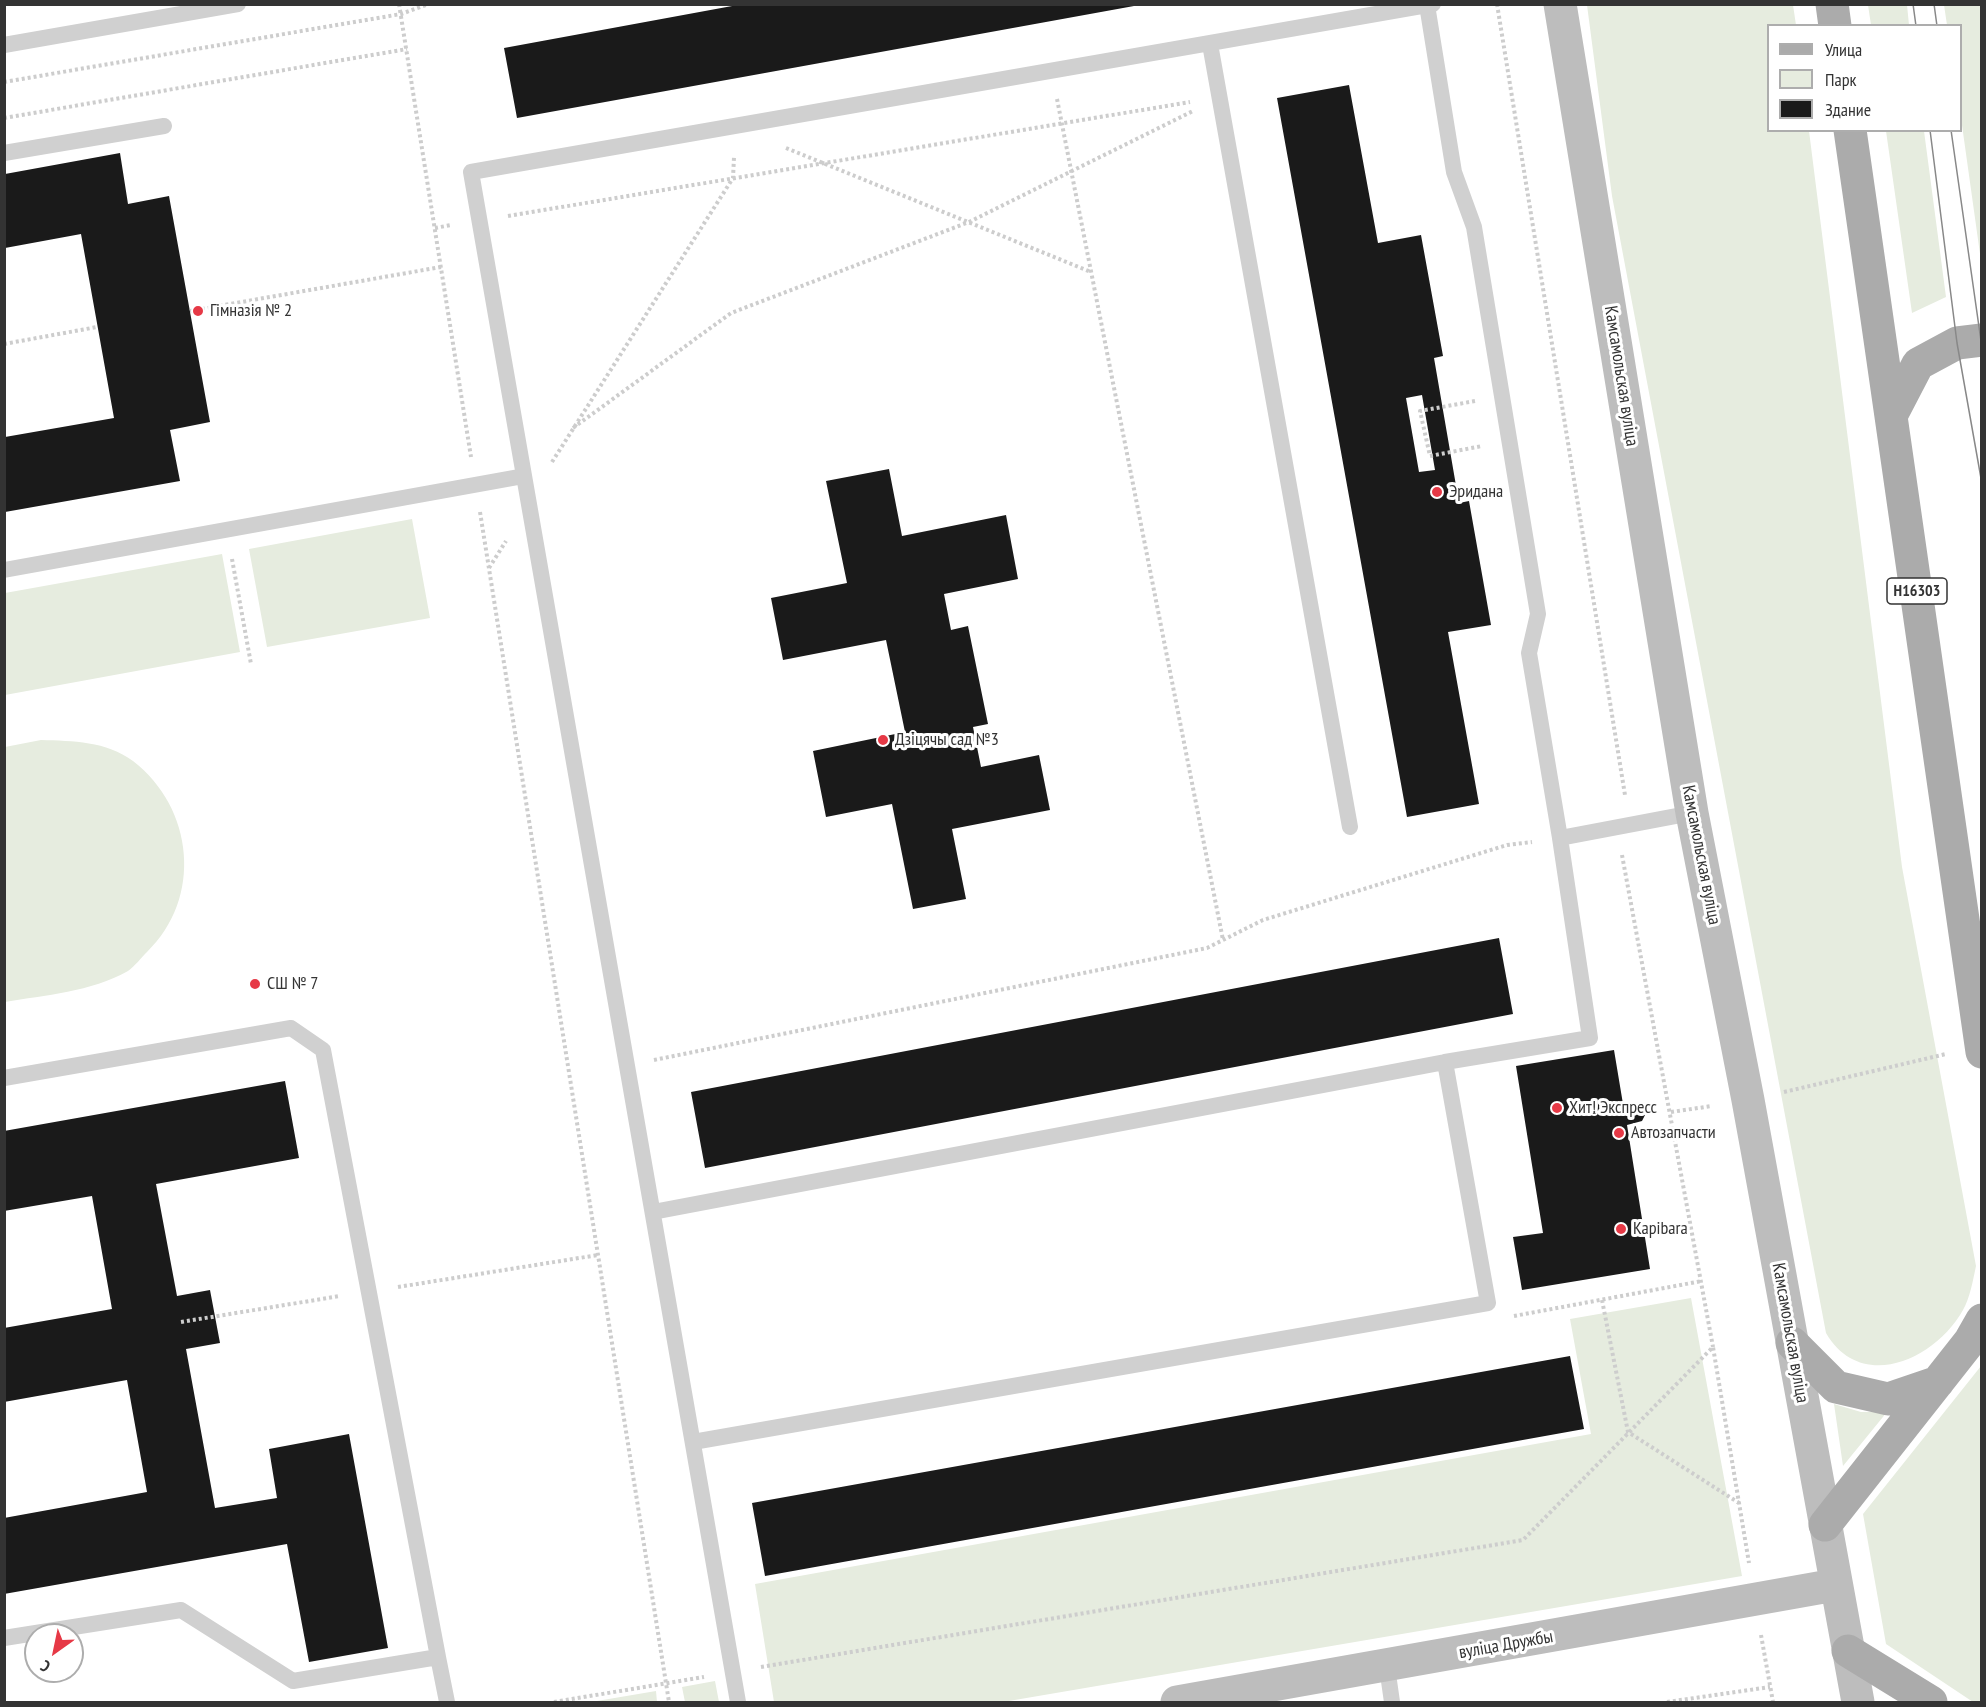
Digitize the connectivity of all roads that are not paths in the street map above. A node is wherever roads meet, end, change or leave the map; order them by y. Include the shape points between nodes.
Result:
1 (238, 4) edge
2 (1560, 4) edge
3 (1832, 4) edge
4 (1430, 5) edge
5 (1407, 7) edge
6 (1835, 24) edge
7 (1210, 44) junction
8 (4, 45) edge
9 (164, 126) dead end
10 (1850, 132) edge
11 (4, 153) edge
12 (1982, 340) edge
13 (1892, 414) junction
14 (524, 477) junction
15 (4, 570) edge
16 (1692, 813) junction
17 (1350, 827) dead end
18 (1560, 838) junction
19 (1981, 1049) edge
20 (1445, 1062) junction
21 (4, 1078) edge
22 (653, 1212) junction
23 (1982, 1320) edge
24 (1792, 1343) junction
25 (1938, 1382) junction
26 (693, 1442) junction
27 (1825, 1525) junction
28 (1835, 1586) junction
29 (4, 1638) edge
30 (1848, 1652) junction
31 (438, 1658) junction
32 (1387, 1667) junction
33 (447, 1702) edge
34 (738, 1702) edge
35 (1177, 1702) edge
36 (1392, 1702) edge
37 (1858, 1702) edge
38 (1931, 1702) edge

1 - 8 lane
2 - 16 street, Камсамольская вуліца
3 - 6 main road
4 - 5 lane
4 - 18 lane via 1454,172 1474,227 1539,614 1529,653
5 - 7 lane
7 - 14 lane via 471,172
7 - 17 lane
9 - 11 lane
10 - 13 main road, Н16303
12 - 13 main road via 1957,343 1917,364
13 - 19 main road, Н16303
14 - 15 lane
14 - 22 lane
16 - 18 lane
16 - 24 street, Камсамольская вуліца
18 - 20 lane via 1590,1038
20 - 22 lane
20 - 26 lane via 1488,1303
21 - 31 lane via 291,1028 323,1050
22 - 26 lane
23 - 25 main road
24 - 25 main road via 1836,1387 1888,1399
24 - 27 street, Камсамольская вуліца
25 - 27 main road
26 - 34 lane
27 - 28 street, Камсамольская вуліца
28 - 30 street, Камсамольская вуліца
28 - 32 street, вуліца Дружбы
29 - 31 lane via 181,1610 293,1682
30 - 37 street, Камсамольская вуліца
30 - 38 main road
31 - 33 lane
32 - 35 street, вуліца Дружбы
32 - 36 lane

